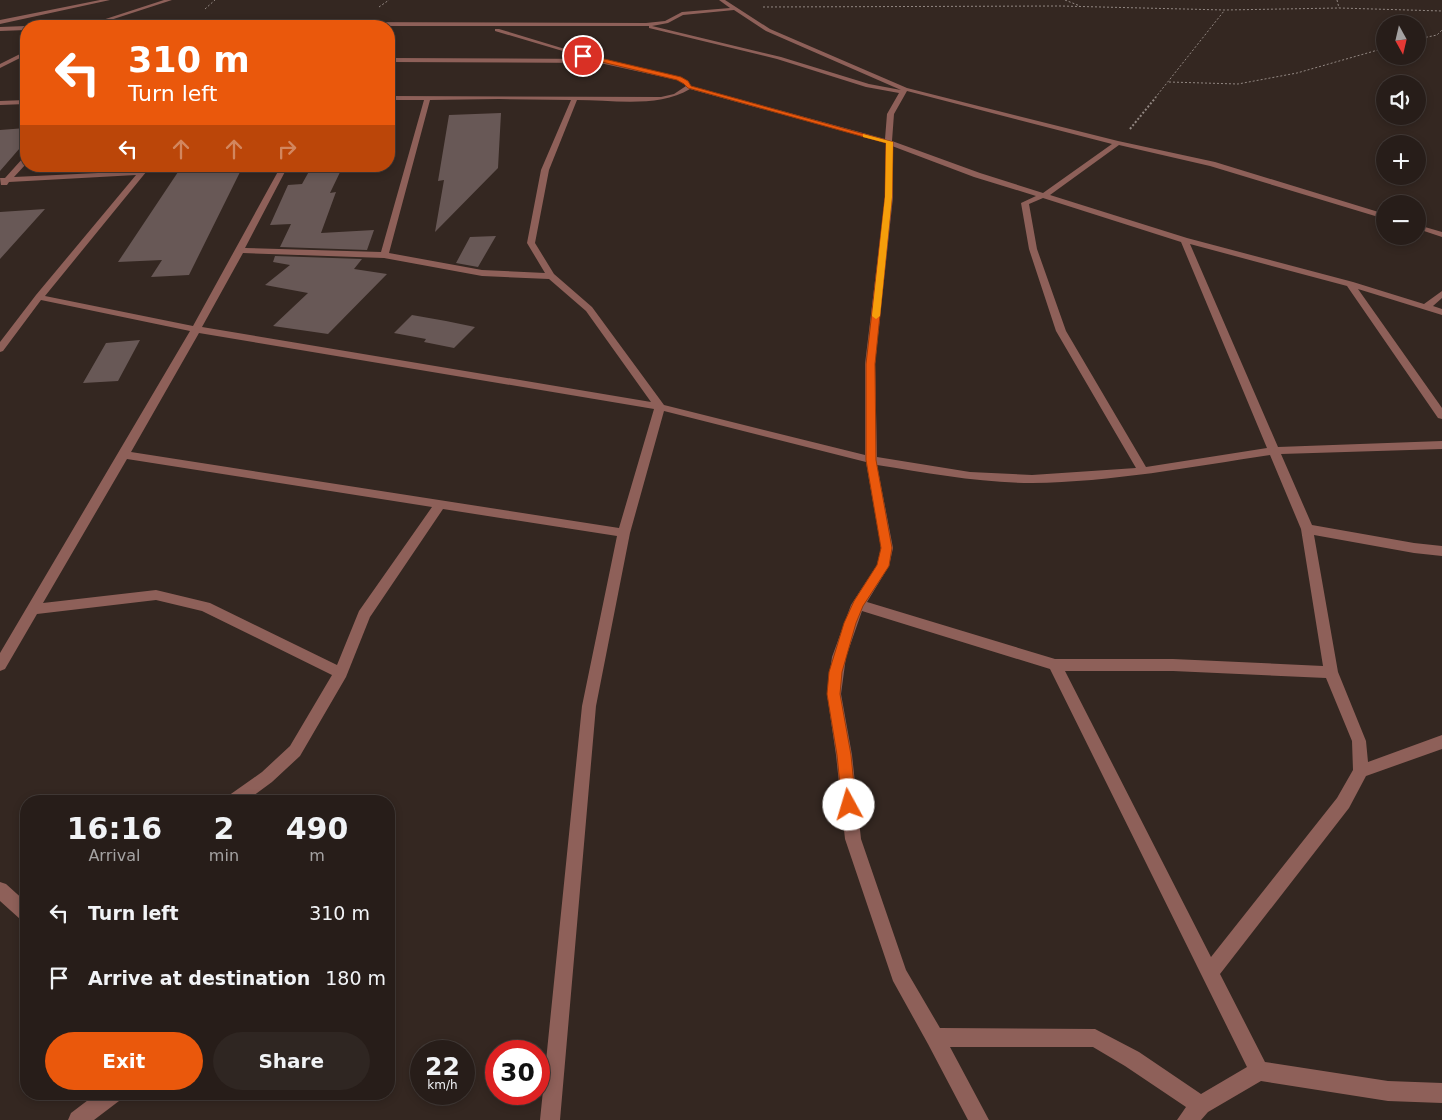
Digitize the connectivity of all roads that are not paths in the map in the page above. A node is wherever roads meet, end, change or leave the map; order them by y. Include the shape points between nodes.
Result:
1 (107, 0) edge
2 (169, 0) edge
3 (722, 0) edge
4 (733, 8) junction
5 (106, 20) edge
6 (0, 22) edge
7 (395, 25) edge
8 (481, 25) junction
9 (646, 25) junction
10 (20, 28) edge
11 (0, 29) edge
12 (20, 57) edge
13 (16, 60) junction
14 (20, 60) edge
15 (395, 60) edge
16 (600, 61) junction
17 (0, 66) edge
18 (690, 87) junction
19 (904, 90) junction
20 (428, 97) junction
21 (395, 98) edge
22 (575, 98) junction
23 (20, 102) edge
24 (0, 104) edge
25 (890, 142) junction
26 (1118, 143) junction
27 (20, 165) edge
28 (117, 172) edge
29 (143, 172) edge
30 (282, 172) edge
31 (3, 180) edge
32 (0, 186) edge
33 (1045, 195) junction
34 (1376, 214) edge
35 (1426, 230) edge
36 (1442, 235) edge
37 (1184, 240) junction
38 (240, 250) junction
39 (384, 255) junction
40 (551, 276) junction
41 (1350, 284) junction
42 (1442, 294) edge
43 (39, 297) junction
44 (1426, 307) junction
45 (1442, 312) edge
46 (194, 329) junction
47 (0, 349) edge
48 (660, 407) junction
49 (1442, 416) edge
50 (1442, 445) edge
51 (1274, 451) junction
52 (124, 455) junction
53 (871, 460) junction
54 (1143, 471) junction
55 (440, 504) junction
56 (1307, 529) junction
57 (624, 533) junction
58 (1442, 551) edge
59 (858, 605) junction
60 (33, 609) junction
61 (0, 665) edge
62 (1055, 665) junction
63 (1330, 672) junction
64 (341, 673) junction
65 (1442, 742) edge
66 (1361, 770) junction
67 (242, 795) edge
68 (0, 890) edge
69 (20, 908) edge
70 (1210, 972) junction
71 (935, 1037) junction
72 (1258, 1070) junction
73 (1442, 1092) edge
74 (104, 1100) edge
75 (1201, 1105) junction
76 (78, 1120) edge
77 (550, 1120) edge
78 (979, 1120) edge
79 (1187, 1120) edge

1 - 6 street
2 - 5 street
3 - 4 street
4 - 9 street via 682,14 666,22
4 - 19 street via 768,30
7 - 8 street
8 - 9 street
8 - 16 street
9 - 19 street via 779,58 868,86
10 - 11 street
12 - 13 street
13 - 14 street
13 - 17 street
15 - 16 street
16 - 18 street via 679,79
18 - 22 street via 661,99
18 - 25 street
19 - 25 street via 887,120
19 - 26 street
20 - 21 street
20 - 22 street
20 - 39 street
22 - 40 street via 545,170 531,243
23 - 24 street
25 - 33 street via 978,175
25 - 53 street via 888,197 870,364
26 - 33 street
26 - 34 street via 1212,164
27 - 31 street
28 - 31 street
29 - 43 street
30 - 38 street
31 - 32 street
33 - 37 street
33 - 54 street via 1025,204 1032,248 1058,322 1084,374
35 - 36 street
37 - 41 street
37 - 51 street
38 - 39 street
38 - 46 street
39 - 40 street via 482,273
40 - 48 street via 589,309
41 - 44 street
41 - 49 street
42 - 44 street
43 - 46 street
43 - 47 street
44 - 45 street
46 - 48 street
46 - 52 street
48 - 53 street
48 - 57 street
50 - 51 street
51 - 54 street
51 - 56 street
52 - 55 street
52 - 60 street
53 - 54 street via 970,476 1032,479
53 - 59 street via 887,548 883,566
55 - 57 street
55 - 64 street via 364,615
56 - 58 street
56 - 63 street
57 - 77 street via 589,706
59 - 62 street
59 - 71 street via 839,657 834,694 853,839 898,975
60 - 61 street
60 - 64 street via 156,595 205,608
62 - 63 street via 1173,665
62 - 70 street
63 - 66 street via 1358,742
64 - 67 street via 295,751
65 - 66 street
66 - 70 street via 1343,803
68 - 69 street
70 - 72 street
71 - 75 street via 1094,1038
71 - 78 street
72 - 73 street via 1388,1091
72 - 75 street
74 - 76 street
75 - 79 street

